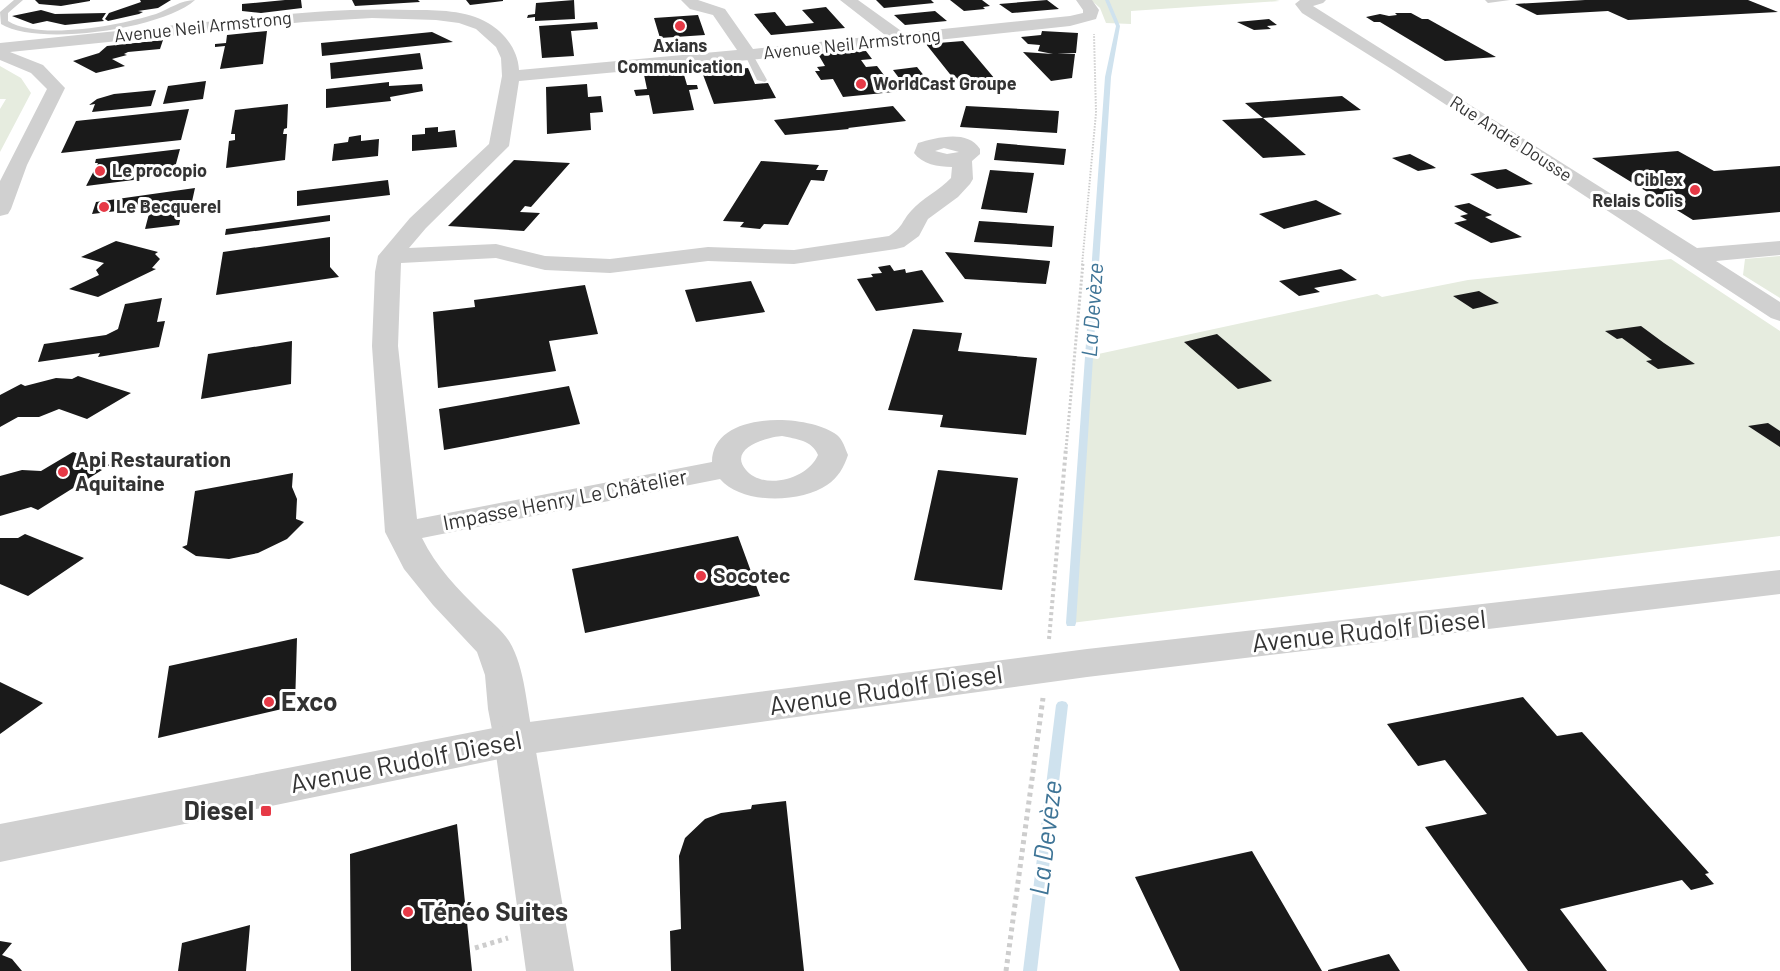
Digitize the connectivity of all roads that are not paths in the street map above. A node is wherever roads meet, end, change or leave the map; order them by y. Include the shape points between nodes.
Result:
1 (20, 0) edge
2 (191, 0) edge
3 (689, 0) edge
4 (848, 0) edge
5 (1506, 0) edge
6 (1488, 1) edge
7 (1311, 2) edge
8 (325, 8) edge
9 (1087, 8) edge
10 (155, 16) junction
11 (175, 21) dead end
12 (99, 33) junction
13 (901, 39) junction
14 (0, 48) edge
15 (0, 54) edge
16 (749, 55) junction
17 (511, 76) junction
18 (762, 80) dead end
19 (962, 159) dead end
20 (0, 209) edge
21 (1780, 248) edge
22 (390, 256) junction
23 (1692, 256) junction
24 (1780, 313) edge
25 (728, 468) dead end
26 (402, 532) junction
27 (1780, 582) edge
28 (514, 740) junction
29 (0, 843) edge
30 (550, 971) edge

1 - 12 lane via 9,6 2,17 20,30
2 - 10 lane
3 - 16 street via 695,6 719,12
4 - 13 street
5 - 6 lane
7 - 23 street, Rue André Dousse via 1308,10
8 - 12 street, Avenue Neil Armstrong
8 - 17 street, Avenue Neil Armstrong via 462,19 482,27 503,45 510,58
9 - 13 street, Avenue Neil Armstrong via 1070,21
10 - 11 lane
10 - 12 lane
12 - 14 street, Avenue Neil Armstrong
13 - 16 street, Avenue Neil Armstrong
15 - 20 street via 37,69 56,88 17,165
16 - 17 street, Avenue Neil Armstrong
16 - 18 lane
17 - 22 street via 499,146 418,223
19 - 22 street via 962,179 919,215 911,231 896,242 794,257 708,254 610,266 545,263 496,251
21 - 23 street
22 - 26 street via 385,346
23 - 24 street, Rue André Dousse
25 - 26 street, Impasse Henry Le Châtelier
26 - 28 street via 416,561 494,647 504,675
27 - 28 street, Avenue Rudolf Diesel via 1047,668
28 - 29 street, Avenue Rudolf Diesel
28 - 30 street

